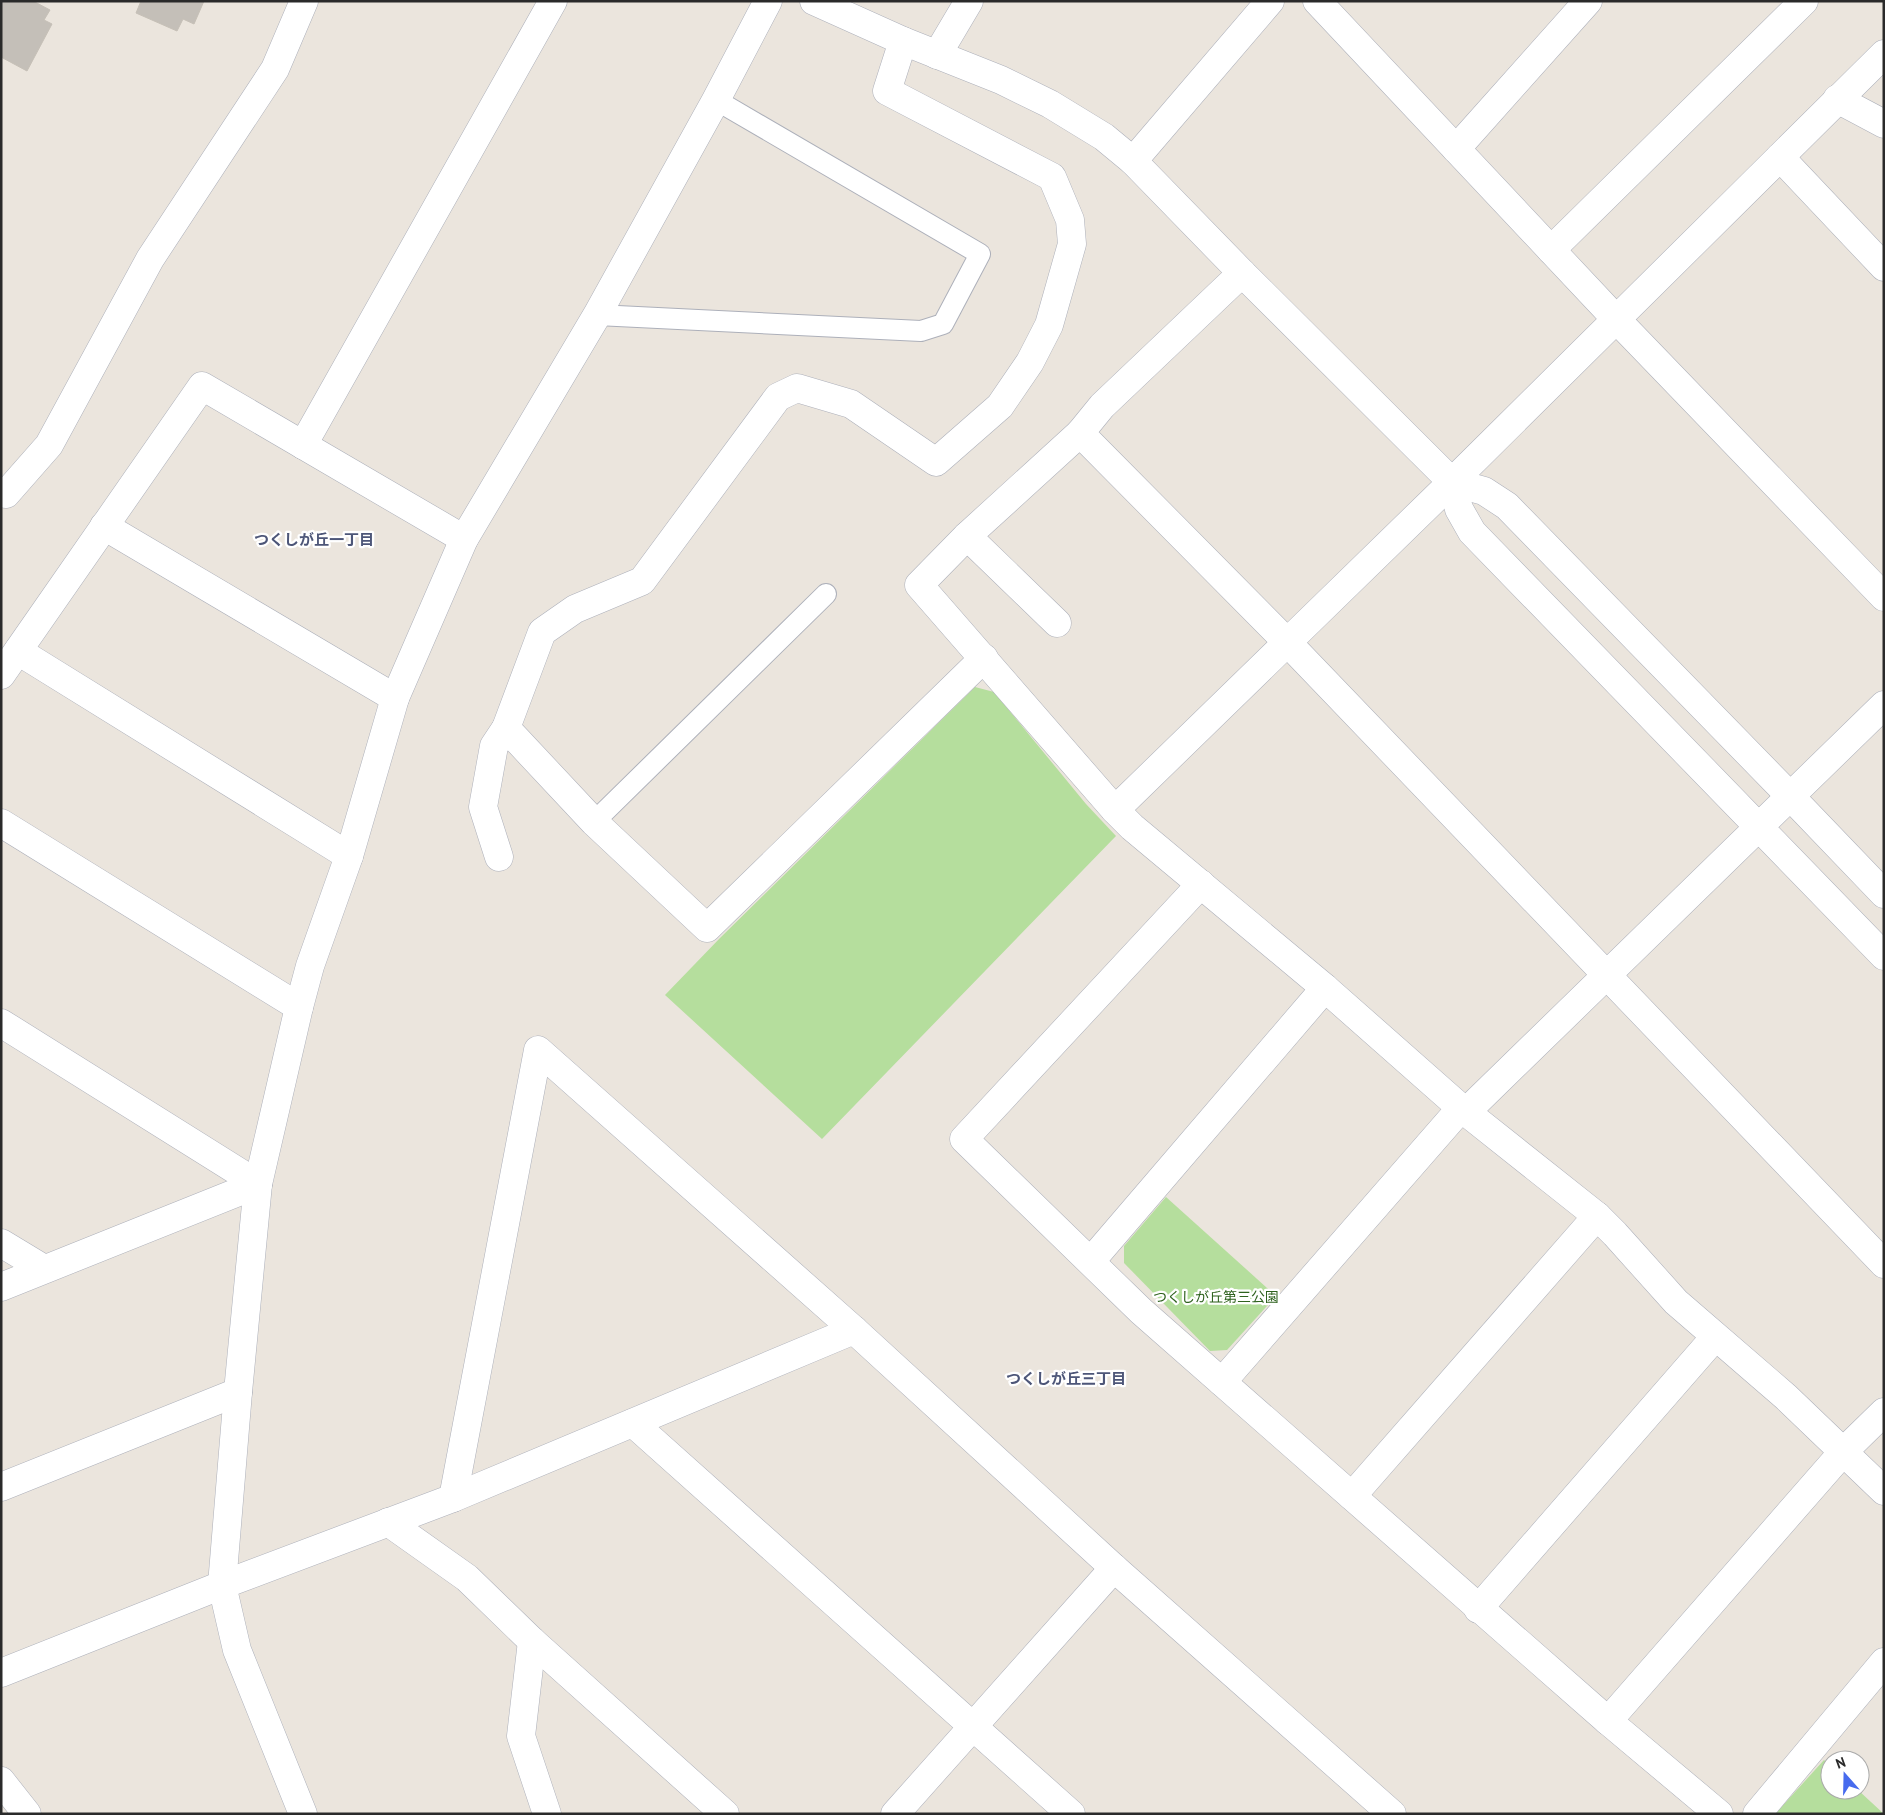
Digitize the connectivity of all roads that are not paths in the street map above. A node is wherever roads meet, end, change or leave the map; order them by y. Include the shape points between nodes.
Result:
1 (304, 1) edge
2 (553, 1) edge
3 (768, 1) edge
4 (814, 1) edge
5 (970, 1) edge
6 (1270, 1) edge
7 (1317, 1) edge
8 (1588, 1) edge
9 (1804, 1) edge
10 (903, 41) junction
11 (1884, 54) edge
12 (937, 55) junction
13 (1837, 99) junction
14 (716, 100) junction
15 (1884, 124) edge
16 (1456, 149) junction
17 (1780, 157) junction
18 (1133, 161) junction
19 (1551, 250) junction
20 (1884, 267) edge
21 (1242, 273) junction
22 (597, 314) junction
23 (1616, 319) junction
24 (1080, 433) junction
25 (304, 446) junction
26 (1452, 482) junction
27 (6, 494) dead end
28 (104, 526) junction
29 (967, 536) junction
30 (464, 539) junction
31 (826, 594) dead end
32 (1884, 597) edge
33 (1057, 623) dead end
34 (1288, 642) junction
35 (18, 651) junction
36 (984, 658) junction
37 (1, 674) edge
38 (395, 698) junction
39 (1884, 704) edge
40 (506, 728) junction
41 (1790, 796) junction
42 (1115, 810) junction
43 (594, 822) junction
44 (1, 823) edge
45 (1759, 826) junction
46 (349, 856) junction
47 (499, 857) dead end
48 (1201, 884) junction
49 (1884, 894) edge
50 (1884, 956) edge
51 (1606, 975) junction
52 (1325, 988) junction
53 (298, 1007) junction
54 (1, 1023) edge
55 (1463, 1110) junction
56 (258, 1184) junction
57 (1597, 1216) junction
58 (1, 1243) edge
59 (1091, 1261) junction
60 (1884, 1264) edge
61 (44, 1269) junction
62 (1, 1286) edge
63 (854, 1330) junction
64 (1715, 1336) junction
65 (1222, 1382) junction
66 (238, 1392) junction
67 (1884, 1412) edge
68 (633, 1423) junction
69 (1843, 1452) junction
70 (1, 1487) edge
71 (1884, 1491) edge
72 (1352, 1496) junction
73 (453, 1498) junction
74 (388, 1522) junction
75 (1114, 1568) junction
76 (222, 1584) junction
77 (1478, 1608) junction
78 (532, 1641) junction
79 (1884, 1662) edge
80 (1, 1673) edge
81 (1608, 1721) junction
82 (973, 1726) junction
83 (1, 1782) edge
84 (27, 1814) edge
85 (303, 1814) edge
86 (547, 1814) edge
87 (725, 1814) edge
88 (895, 1814) edge
89 (1071, 1814) edge
90 (1392, 1814) edge
91 (1720, 1814) edge
92 (1757, 1814) edge

1 - 27 street via 275,68 150,259 49,445
2 - 25 street
3 - 14 street
4 - 10 street
5 - 12 street
6 - 18 street
7 - 16 street
8 - 16 street
9 - 19 street
10 - 12 street
10 - 40 street via 887,91 1052,177 1070,220 1072,244 1049,325 1030,362 1000,406 936,462 851,404 797,388 778,397 642,581 575,609 542,632
11 - 13 street
12 - 18 street via 1002,80 1050,104 1104,137
13 - 15 street
13 - 17 street
14 - 22 street
14 - 22 lane via 980,254 942,324 921,331
16 - 19 street
17 - 20 street
17 - 23 street
18 - 21 street
19 - 23 street
21 - 24 street via 1102,406
21 - 26 street
22 - 30 street
23 - 26 street
23 - 32 street
24 - 29 street
24 - 34 street
25 - 28 street via 202,386
25 - 30 street
26 - 34 street
26 - 41 street via 1484,491 1507,506
26 - 45 street via 1459,509 1472,532
28 - 35 street
28 - 38 street
29 - 33 street
29 - 36 street via 918,585
30 - 38 street
31 - 43 lane
34 - 42 street
34 - 51 street
35 - 37 street
35 - 46 street
36 - 42 street
36 - 43 street via 707,928
38 - 46 street
39 - 41 street
40 - 43 street
40 - 47 street via 494,746 484,806
41 - 45 street
41 - 49 street
42 - 48 street
44 - 53 street
45 - 50 street
45 - 51 street
46 - 53 street
48 - 52 street
48 - 59 street via 964,1139
51 - 55 street
51 - 60 street
52 - 55 street
52 - 59 street
53 - 56 street
54 - 56 street
55 - 57 street
55 - 65 street
56 - 61 street
56 - 66 street
57 - 64 street via 1676,1302
57 - 72 street
58 - 61 street
59 - 65 street
61 - 62 street
63 - 68 street
63 - 73 street via 538,1050
63 - 75 street
64 - 69 street
64 - 77 street
65 - 72 street
66 - 70 street
66 - 76 street
67 - 69 street
68 - 73 street
68 - 82 street
69 - 71 street
69 - 81 street
72 - 77 street
73 - 74 street
74 - 76 street
74 - 78 street via 467,1578
75 - 82 street
75 - 90 street
76 - 80 street
76 - 85 street via 236,1650
77 - 81 street
78 - 86 street via 520,1736
78 - 87 street
79 - 92 street
81 - 91 street
82 - 88 street
82 - 89 street
83 - 84 street

